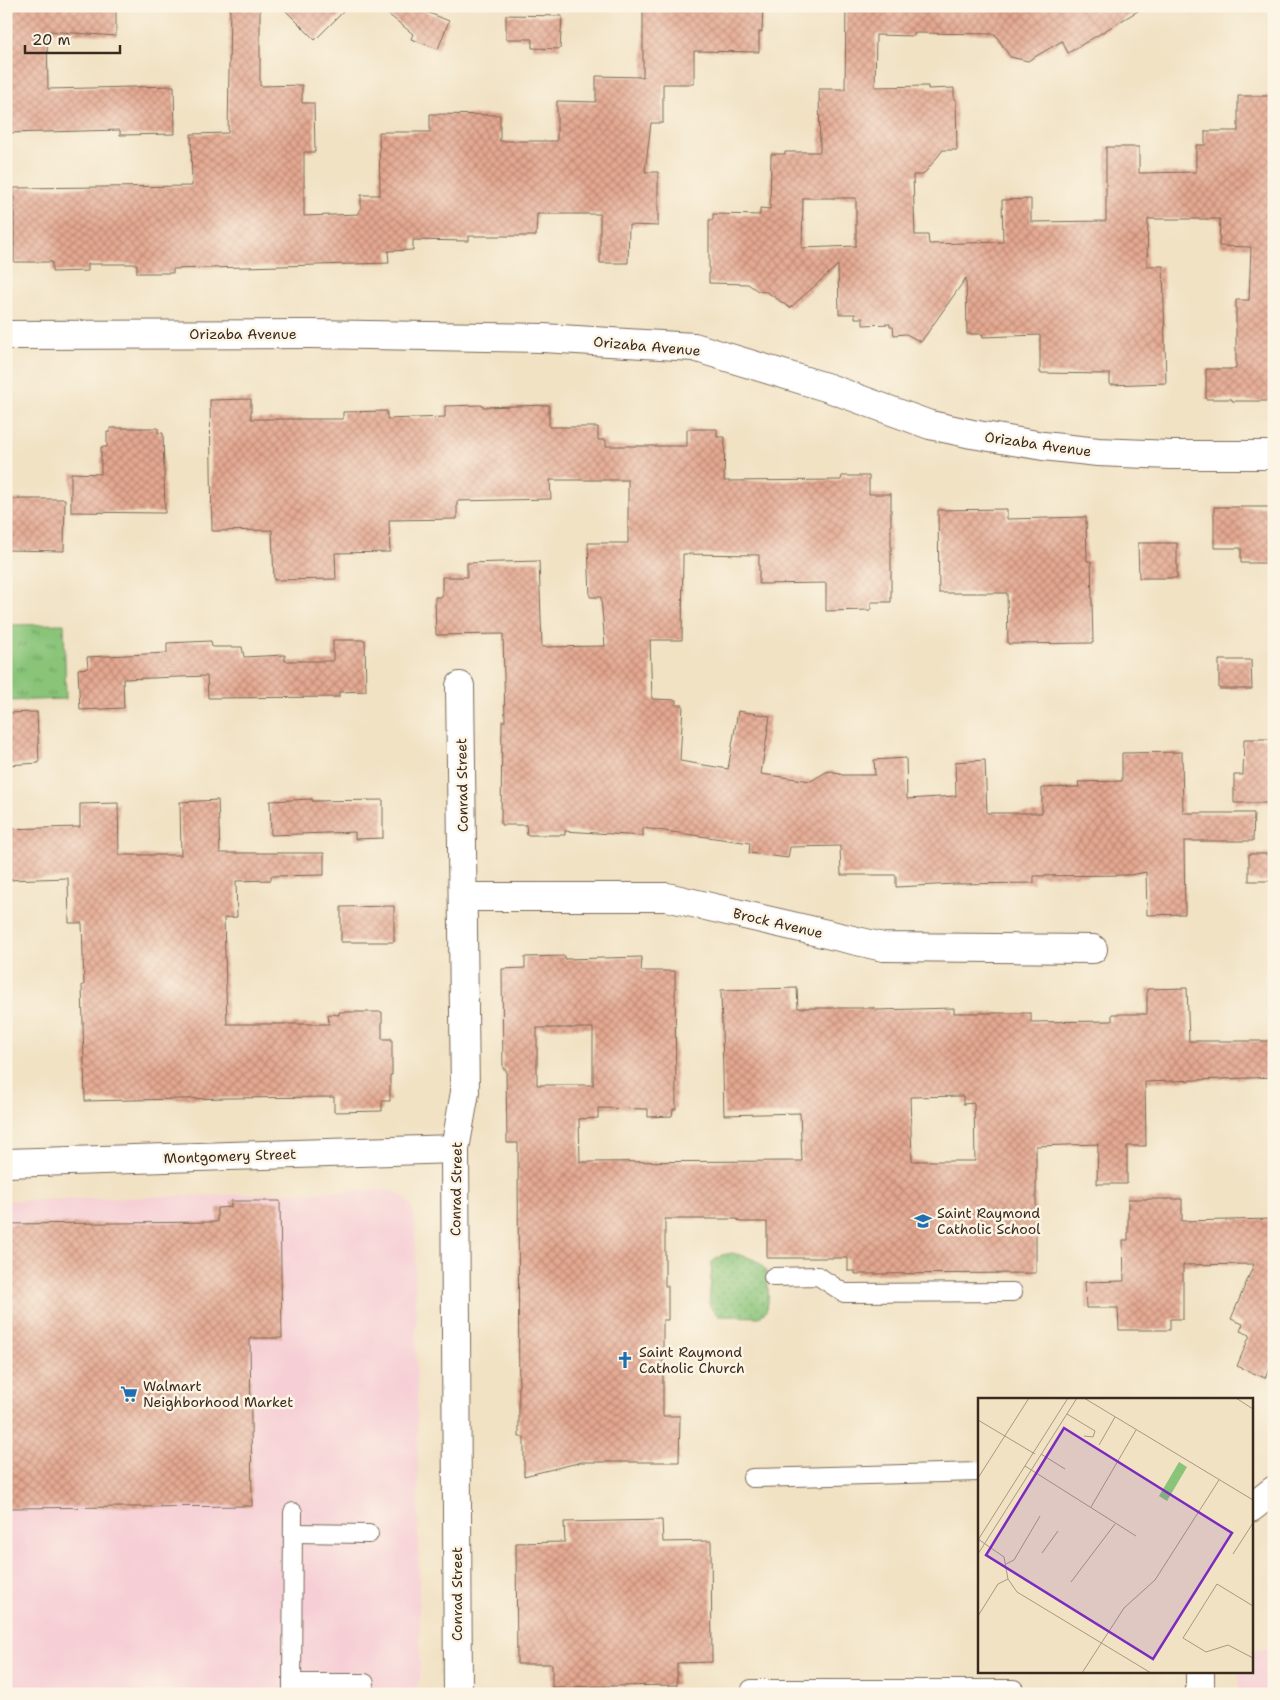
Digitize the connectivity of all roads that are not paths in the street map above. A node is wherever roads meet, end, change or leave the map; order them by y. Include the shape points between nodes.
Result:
1 (6, 335) edge
2 (1274, 455) edge
3 (460, 686) dead end
4 (463, 897) junction
5 (1093, 949) dead end
6 (455, 1149) junction
7 (6, 1163) edge
8 (773, 1276) dead end
9 (1013, 1292) dead end
10 (978, 1472) edge
11 (752, 1478) dead end
12 (293, 1512) dead end
13 (292, 1533) junction
14 (369, 1534) dead end
15 (1200, 1672) edge
16 (365, 1683) dead end
17 (292, 1688) edge
18 (751, 1689) dead end
19 (1014, 1689) dead end
20 (920, 1691) edge
21 (458, 1694) edge
22 (1200, 1694) edge

1 - 2 street, Orizaba Avenue via 514,337 694,347 829,388 930,425 972,434 1098,452
3 - 4 street, Conrad Street
4 - 5 street, Brock Avenue via 667,897 883,947
4 - 6 street, Conrad Street via 465,1092
6 - 7 street, Montgomery Street
6 - 21 street, Conrad Street
8 - 9 lane via 818,1276 844,1293
10 - 11 lane
12 - 13 lane
13 - 14 lane
13 - 17 lane
15 - 22 street
16 - 17 lane
18 - 20 lane
19 - 20 lane

